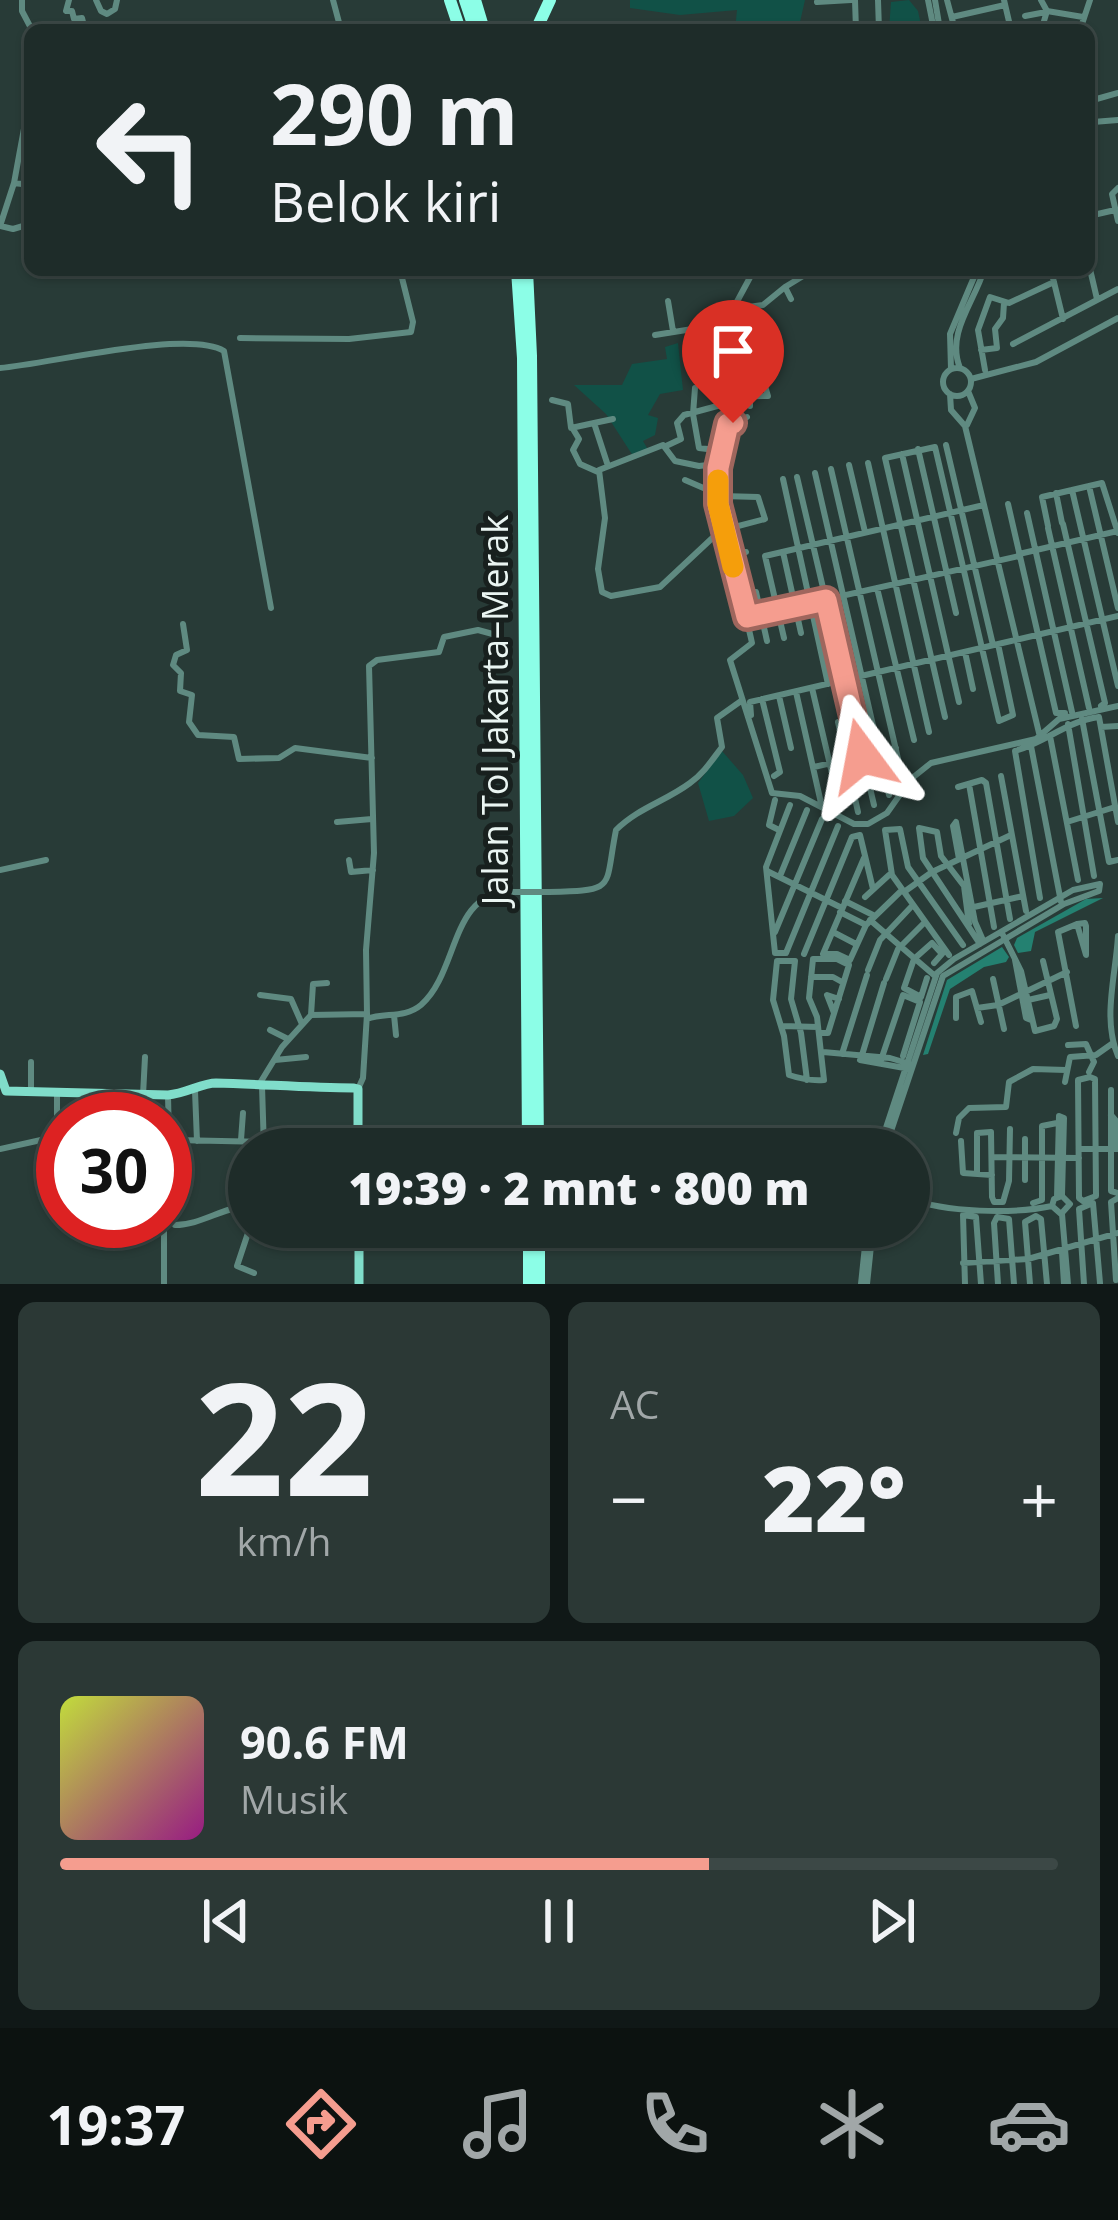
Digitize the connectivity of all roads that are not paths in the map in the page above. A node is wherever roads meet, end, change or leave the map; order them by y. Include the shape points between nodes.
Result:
1 (69, 0) edge
2 (96, 0) edge
3 (117, 0) edge
4 (853, 0) edge
5 (947, 0) edge
6 (976, 0) edge
7 (1041, 0) edge
8 (1090, 0) edge
9 (1005, 3) edge
10 (816, 4) edge
11 (978, 11) junction
12 (1046, 12) junction
13 (1024, 16) dead end
14 (952, 17) junction
15 (1083, 17) junction
16 (84, 24) edge
17 (954, 24) edge
18 (1047, 24) edge
19 (1081, 24) edge
20 (24, 154) edge
21 (14, 182) junction
22 (24, 184) edge
23 (1118, 188) edge
24 (0, 190) edge
25 (11, 193) junction
26 (1115, 210) edge
27 (1118, 220) edge
28 (0, 226) edge
29 (401, 276) edge
30 (518, 276) edge
31 (527, 276) edge
32 (751, 276) edge
33 (803, 276) edge
34 (978, 276) edge
35 (979, 276) edge
36 (1052, 276) edge
37 (1092, 276) edge
38 (1054, 282) junction
39 (785, 287) junction
40 (1118, 289) edge
41 (975, 293) junction
42 (990, 297) junction
43 (1097, 298) junction
44 (791, 299) dead end
45 (668, 302) dead end
46 (1004, 303) junction
47 (733, 309) junction
48 (720, 316) junction
49 (1118, 318) edge
50 (1064, 321) junction
51 (705, 327) junction
52 (673, 331) junction
53 (655, 335) dead end
54 (240, 338) dead end
55 (1012, 344) dead end
56 (728, 350) dead end
57 (981, 350) junction
58 (709, 367) junction
59 (734, 367) dead end
60 (0, 368) edge
61 (692, 368) dead end
62 (956, 369) junction
63 (985, 370) dead end
64 (762, 376) junction
65 (971, 379) junction
66 (713, 383) junction
67 (695, 388) dead end
68 (968, 392) junction
69 (750, 394) junction
70 (950, 394) junction
71 (552, 400) dead end
72 (720, 401) junction
73 (750, 406) dead end
74 (693, 414) junction
75 (747, 417) dead end
76 (614, 419) dead end
77 (594, 422) junction
78 (728, 424) junction
79 (965, 426) junction
80 (573, 429) junction
81 (946, 445) dead end
82 (666, 446) junction
83 (918, 449) junction
84 (724, 451) junction
85 (901, 453) junction
86 (720, 463) junction
87 (868, 463) dead end
88 (608, 466) junction
89 (850, 466) dead end
90 (831, 470) dead end
91 (598, 472) junction
92 (815, 473) dead end
93 (797, 477) dead end
94 (783, 479) dead end
95 (686, 480) dead end
96 (1089, 486) junction
97 (1072, 490) junction
98 (717, 491) junction
99 (1055, 494) junction
100 (1008, 504) dead end
101 (985, 505) junction
102 (962, 510) junction
103 (950, 513) junction
104 (1027, 513) dead end
105 (934, 517) junction
106 (917, 520) junction
107 (901, 524) junction
108 (723, 529) junction
109 (883, 529) junction
110 (1118, 532) edge
111 (865, 533) junction
112 (1101, 535) junction
113 (846, 538) junction
114 (1084, 540) junction
115 (830, 542) junction
116 (814, 544) junction
117 (1067, 544) junction
118 (1052, 547) junction
119 (797, 549) junction
120 (1035, 550) junction
121 (746, 552) dead end
122 (783, 552) junction
123 (730, 555) junction
124 (1019, 555) junction
125 (998, 560) junction
126 (974, 566) junction
127 (962, 568) junction
128 (946, 572) junction
129 (928, 576) junction
130 (913, 580) junction
131 (895, 583) junction
132 (877, 588) junction
133 (756, 592) dead end
134 (859, 592) junction
135 (843, 596) junction
136 (826, 600) junction
137 (811, 603) junction
138 (795, 607) junction
139 (271, 608) dead end
140 (971, 610) junction
141 (778, 611) junction
142 (1118, 612) edge
143 (956, 613) junction
144 (761, 615) junction
145 (747, 617) junction
146 (938, 617) junction
147 (1103, 619) junction
148 (1087, 623) junction
149 (183, 624) dead end
150 (1070, 626) junction
151 (1054, 631) junction
152 (801, 633) dead end
153 (1038, 635) junction
154 (500, 636) dead end
155 (784, 638) dead end
156 (1017, 640) junction
157 (767, 641) dead end
158 (995, 645) junction
159 (980, 648) junction
160 (965, 652) junction
161 (948, 656) junction
162 (932, 660) junction
163 (1115, 662) edge
164 (914, 664) junction
165 (896, 668) junction
166 (878, 673) junction
167 (861, 676) junction
168 (845, 680) junction
169 (828, 684) junction
170 (1118, 686) edge
171 (812, 688) junction
172 (973, 689) dead end
173 (796, 692) junction
174 (779, 696) junction
175 (762, 699) junction
176 (741, 701) junction
177 (959, 702) dead end
178 (1118, 706) edge
179 (1089, 708) junction
180 (1072, 712) junction
181 (751, 715) dead end
182 (945, 717) dead end
183 (853, 718) junction
184 (1082, 719) junction
185 (838, 722) junction
186 (1100, 722) junction
187 (1068, 724) junction
188 (821, 725) junction
189 (1118, 726) edge
190 (929, 733) dead end
191 (1050, 736) junction
192 (914, 740) dead end
193 (1035, 743) junction
194 (791, 748) dead end
195 (896, 748) junction
196 (879, 752) junction
197 (862, 756) junction
198 (371, 758) junction
199 (846, 760) junction
200 (829, 764) junction
201 (814, 767) junction
202 (774, 776) dead end
203 (902, 776) dead end
204 (1001, 776) dead end
205 (969, 784) junction
206 (958, 787) dead end
207 (889, 795) dead end
208 (838, 799) dead end
209 (775, 800) dead end
210 (821, 803) dead end
211 (790, 805) dead end
212 (874, 805) dead end
213 (1116, 806) edge
214 (807, 810) dead end
215 (859, 812) dead end
216 (1100, 813) junction
217 (372, 819) junction
218 (822, 819) dead end
219 (1084, 819) junction
220 (1067, 821) junction
221 (337, 822) dead end
222 (1118, 822) edge
223 (1047, 825) junction
224 (838, 826) dead end
225 (1028, 827) junction
226 (781, 830) junction
227 (882, 834) junction
228 (1012, 835) junction
229 (997, 843) junction
230 (980, 850) junction
231 (961, 858) junction
232 (46, 860) dead end
233 (349, 860) dead end
234 (1114, 861) edge
235 (863, 863) junction
236 (947, 864) junction
237 (0, 870) edge
238 (373, 870) junction
239 (767, 871) junction
240 (932, 872) junction
241 (780, 876) junction
242 (1094, 876) dead end
243 (1078, 880) dead end
244 (917, 882) junction
245 (796, 884) junction
246 (872, 887) junction
247 (811, 892) junction
248 (902, 892) junction
249 (1023, 896) junction
250 (1040, 898) dead end
251 (1006, 899) junction
252 (826, 900) junction
253 (990, 902) junction
254 (1062, 902) junction
255 (842, 907) junction
256 (860, 908) junction
257 (911, 908) dead end
258 (967, 910) junction
259 (1026, 911) dead end
260 (870, 920) junction
261 (1010, 920) dead end
262 (923, 924) dead end
263 (1077, 924) dead end
264 (832, 932) junction
265 (1000, 932) junction
266 (886, 933) junction
267 (1118, 936) edge
268 (774, 937) junction
269 (982, 943) junction
270 (856, 944) junction
271 (963, 945) dead end
272 (901, 946) junction
273 (945, 955) junction
274 (776, 957) junction
275 (808, 957) junction
276 (914, 959) junction
277 (1043, 962) dead end
278 (849, 963) junction
279 (934, 963) dead end
280 (1066, 972) junction
281 (811, 977) junction
282 (937, 977) junction
283 (993, 979) dead end
284 (1047, 979) junction
285 (844, 982) junction
286 (327, 983) dead end
287 (1023, 991) junction
288 (903, 992) junction
289 (260, 995) dead end
290 (1050, 995) junction
291 (921, 999) junction
292 (1028, 1000) junction
293 (998, 1005) junction
294 (977, 1008) junction
295 (310, 1015) junction
296 (394, 1015) junction
297 (367, 1017) junction
298 (956, 1018) dead end
299 (1032, 1019) junction
300 (981, 1022) dead end
301 (302, 1024) junction
302 (782, 1026) junction
303 (1076, 1026) dead end
304 (800, 1027) junction
305 (1004, 1029) dead end
306 (270, 1030) dead end
307 (819, 1030) junction
308 (396, 1035) dead end
309 (288, 1039) junction
310 (1113, 1043) junction
311 (1068, 1045) dead end
312 (821, 1052) junction
313 (842, 1054) junction
314 (862, 1055) junction
315 (1090, 1055) junction
316 (1118, 1056) edge
317 (145, 1057) dead end
318 (306, 1057) dead end
319 (273, 1060) junction
320 (881, 1061) junction
321 (31, 1062) dead end
322 (909, 1064) junction
323 (1066, 1070) junction
324 (0, 1073) edge
325 (1092, 1075) junction
326 (807, 1080) junction
327 (1065, 1082) dead end
328 (261, 1086) junction
329 (358, 1089) junction
330 (31, 1090) junction
331 (195, 1090) junction
332 (1112, 1090) dead end
333 (57, 1091) joint
334 (93, 1091) joint
335 (3, 1092) edge
336 (102, 1092) edge
337 (140, 1092) edge
338 (185, 1092) edge
339 (243, 1113) dead end
340 (242, 1128) edge
341 (264, 1128) edge
342 (358, 1128) edge
343 (528, 1128) edge
344 (538, 1128) edge
345 (889, 1128) edge
346 (1010, 1129) dead end
347 (1025, 1138) dead end
348 (228, 1140) edge
349 (36, 1141) edge
350 (192, 1141) edge
351 (197, 1141) junction
352 (1, 1147) edge
353 (1115, 1148) edge
354 (1095, 1149) junction
355 (1079, 1153) junction
356 (993, 1157) junction
357 (1010, 1157) junction
358 (1025, 1158) junction
359 (1042, 1158) junction
360 (1061, 1158) junction
361 (977, 1174) junction
362 (992, 1175) junction
363 (1025, 1180) dead end
364 (1115, 1195) edge
365 (1060, 1197) junction
366 (1095, 1200) junction
367 (1033, 1203) dead end
368 (1080, 1203) junction
369 (930, 1204) edge
370 (1052, 1206) junction
371 (228, 1210) edge
372 (1060, 1214) junction
373 (192, 1224) edge
374 (1116, 1234) edge
375 (1097, 1237) junction
376 (1081, 1243) junction
377 (164, 1248) edge
378 (243, 1248) edge
379 (359, 1248) edge
380 (529, 1248) edge
381 (539, 1248) edge
382 (868, 1248) edge
383 (1064, 1249) junction
384 (1045, 1255) junction
385 (1028, 1259) junction
386 (1012, 1260) junction
387 (996, 1261) junction
388 (980, 1262) junction
389 (963, 1263) junction
390 (254, 1274) dead end
391 (1117, 1280) edge
392 (164, 1284) edge
393 (359, 1284) edge
394 (529, 1284) edge
395 (539, 1284) edge
396 (864, 1284) edge
397 (965, 1284) edge
398 (981, 1284) edge
399 (998, 1284) edge
400 (1014, 1284) edge
401 (1030, 1284) edge
402 (1047, 1284) edge
403 (1066, 1284) edge
404 (1084, 1284) edge
405 (1098, 1284) edge

1 - 16 street via 66,11
2 - 3 street via 107,14
4 - 10 street
5 - 14 street
6 - 11 street
7 - 12 street
8 - 15 street
9 - 11 street
11 - 14 street
12 - 13 street
12 - 15 street
12 - 18 street
14 - 17 street
15 - 19 street
20 - 21 street
21 - 22 street
21 - 25 street
23 - 26 street
24 - 25 street
25 - 28 street
26 - 27 street
29 - 54 street via 411,332
30 - 343 highway, Jalan Tol Jakarta–Merak
31 - 344 highway, Jalan Tol Jakarta–Merak
32 - 47 street
33 - 39 street
34 - 62 street via 950,334
35 - 41 street
36 - 38 street
37 - 43 street
38 - 46 street
38 - 50 street
39 - 44 street
39 - 47 street via 764,305
40 - 43 street
41 - 42 street
41 - 62 street via 956,334
42 - 46 street
42 - 57 street via 978,330
43 - 50 street
45 - 52 street
46 - 57 street via 994,329 999,352
47 - 48 street
48 - 51 street
48 - 56 street
49 - 65 street via 1036,362
50 - 55 street
51 - 52 street
51 - 58 street
52 - 53 street
57 - 63 street
58 - 61 street
58 - 66 street
59 - 64 street via 759,366
60 - 139 street via 165,343 224,351
62 - 65 street
62 - 70 street via 943,382
64 - 66 street
64 - 69 street via 768,396
65 - 68 street
66 - 72 street
67 - 74 street
68 - 70 street
68 - 79 street via 975,408
69 - 72 street
69 - 73 street
70 - 79 street
71 - 80 street via 568,404
72 - 74 street
72 - 78 street
74 - 82 street via 682,416 681,439
74 - 84 street via 699,448
75 - 78 street
76 - 77 street
77 - 80 street
77 - 88 street
78 - 84 street
79 - 101 street
80 - 91 street via 578,462
81 - 102 street
82 - 86 street via 675,461
82 - 88 street
83 - 85 street
83 - 103 street via 934,446
83 - 105 street
84 - 86 street
85 - 106 street
85 - 107 street via 884,460
86 - 98 street
87 - 109 street
88 - 91 street
89 - 111 street
90 - 113 street
91 - 108 street via 605,595 660,586
92 - 115 street
93 - 116 street
94 - 119 street
95 - 98 street
96 - 97 street
96 - 110 street via 1105,485
96 - 112 street
97 - 99 street
97 - 114 street
98 - 108 street
98 - 108 street via 757,495 766,517
99 - 117 street
99 - 118 street via 1042,499
100 - 124 street
101 - 102 street
101 - 125 street
102 - 103 street
102 - 126 street
103 - 105 street
103 - 127 street
104 - 120 street
105 - 106 street
105 - 128 street
106 - 107 street
106 - 129 street
107 - 109 street
107 - 130 street
108 - 123 street
109 - 111 street
109 - 131 street
110 - 112 street
111 - 113 street
112 - 114 street
112 - 142 street
113 - 115 street
113 - 134 street
114 - 117 street
114 - 147 street
115 - 116 street
115 - 135 street
116 - 119 street
116 - 136 street
117 - 118 street
117 - 148 street
118 - 120 street
118 - 150 street
119 - 122 street
119 - 137 street
120 - 124 street
120 - 151 street
121 - 123 street
122 - 138 street
122 - 141 street via 765,557
123 - 145 street
124 - 125 street
124 - 153 street
125 - 126 street
125 - 156 street
126 - 127 street
126 - 158 street
127 - 128 street
127 - 140 street
128 - 129 street
128 - 143 street
129 - 130 street
129 - 146 street
130 - 131 street
130 - 162 street
131 - 132 street
131 - 164 street
132 - 134 street
132 - 165 street
133 - 144 street
134 - 135 street
134 - 166 street
135 - 136 street
135 - 167 street
136 - 137 street
136 - 168 street
137 - 138 street
137 - 169 street
138 - 141 street
138 - 152 street
140 - 143 street
140 - 159 street
141 - 144 street
141 - 155 street
142 - 147 street
143 - 146 street
144 - 145 street
144 - 157 street
145 - 176 street via 752,645 730,658
146 - 161 street
147 - 148 street
147 - 163 street
148 - 150 street
148 - 179 street via 1105,703
149 - 198 street via 188,650 173,665 180,690 192,695 189,722 198,735 234,737 239,759 279,758 295,748
150 - 151 street
150 - 179 street
151 - 153 street
151 - 180 street
153 - 156 street
153 - 180 street via 1056,713
154 - 198 street via 462,633 442,638 439,652 372,662
156 - 158 street
156 - 193 street
158 - 159 street
158 - 159 street via 1012,718 996,719
159 - 160 street
160 - 161 street
160 - 172 street
161 - 162 street
161 - 177 street
162 - 164 street
162 - 182 street
163 - 170 street
164 - 165 street
164 - 190 street
165 - 166 street
165 - 192 street
166 - 167 street
166 - 195 street
167 - 168 street
167 - 196 street
168 - 169 street
168 - 183 street
169 - 171 street
171 - 173 street
171 - 188 street
173 - 174 street
173 - 201 street
174 - 175 street
174 - 194 street
175 - 181 street via 749,703
175 - 202 street via 780,772
176 - 193 street via 772,793 800,796 856,825 883,818 932,763
176 - 296 street, bridge via 717,718 722,746 703,773 616,830 606,883 487,895 474,904 430,996
178 - 193 street via 1055,721
179 - 180 street
183 - 185 street
183 - 197 street
184 - 186 street
184 - 187 street
184 - 216 street
185 - 188 street
185 - 199 street
186 - 189 street
186 - 213 street
187 - 191 street
187 - 219 street
188 - 200 street
191 - 193 street
191 - 220 street
193 - 223 street
193 - 225 street via 1015,752
195 - 196 street
195 - 203 street
196 - 197 street
196 - 207 street
197 - 199 street
197 - 212 street
198 - 217 street
199 - 200 street
199 - 215 street
200 - 201 street
200 - 208 street
201 - 210 street
204 - 228 street
205 - 206 street
205 - 229 street via 986,783
205 - 230 street
209 - 226 street via 769,825
211 - 226 street
213 - 216 street
213 - 222 street
214 - 241 street
216 - 219 street
216 - 234 street
217 - 221 street
217 - 238 street
218 - 245 street
219 - 220 street
219 - 242 street
220 - 223 street
220 - 243 street
223 - 225 street
223 - 254 street
224 - 247 street
225 - 250 street
226 - 239 street
227 - 244 street via 901,829
227 - 246 street via 889,877
227 - 248 street
228 - 229 street
228 - 249 street
229 - 230 street
229 - 251 street
230 - 231 street
230 - 253 street
231 - 236 street
231 - 258 street
232 - 237 street
233 - 238 street via 352,873
235 - 246 street
235 - 252 street via 860,835 852,837
235 - 255 street
236 - 240 street
236 - 240 street via 936,830 919,829
236 - 258 street via 964,886
238 - 297 street
239 - 241 street
239 - 268 street
240 - 244 street
240 - 258 street
241 - 245 street
244 - 248 street
244 - 271 street
245 - 247 street
245 - 268 street
246 - 256 street
247 - 252 street
247 - 274 street via 786,953
248 - 260 street
248 - 273 street
249 - 251 street
249 - 259 street
251 - 253 street
251 - 261 street
252 - 255 street
252 - 275 street
253 - 258 street
253 - 265 street
254 - 254 street via 1084,887 1101,886 1100,891
254 - 265 street
255 - 256 street
255 - 260 street
255 - 264 street
256 - 260 street
257 - 266 street
258 - 269 street
258 - 269 street
260 - 266 street
260 - 270 street
262 - 272 street
263 - 280 street via 1058,936
264 - 270 street
264 - 278 street via 823,954
265 - 269 street
265 - 282 street
265 - 287 street
266 - 272 street
266 - 313 street
267 - 310 street
268 - 274 street
269 - 282 street
270 - 278 street
272 - 276 street
272 - 314 street
273 - 276 street via 933,942
273 - 279 street
274 - 302 street via 773,1000
274 - 304 street via 795,961 791,1000
275 - 278 street
275 - 281 street
276 - 282 street
276 - 288 street
277 - 284 street
278 - 285 street
280 - 284 street
280 - 303 street
281 - 285 street
281 - 307 street
282 - 291 street
282 - 322 street
283 - 293 street
284 - 287 street
284 - 290 street
285 - 307 street via 828,1033
286 - 295 street via 313,984
287 - 292 street
287 - 293 street
287 - 299 street
288 - 291 street
288 - 320 street
289 - 301 street via 290,999
290 - 292 street
290 - 299 street via 1055,1025 1035,1030
291 - 322 street
292 - 299 street
293 - 294 street
293 - 305 street
294 - 298 street via 974,992 956,997
294 - 300 street
295 - 297 street
295 - 301 street
296 - 297 street
296 - 308 street
297 - 329 street
301 - 309 street
302 - 304 street
302 - 326 street via 788,1076
304 - 307 street
304 - 326 street
306 - 309 street
307 - 312 street
309 - 319 street
310 - 315 street
310 - 316 street
311 - 315 street via 1085,1044
312 - 313 street
312 - 326 street via 824,1080
313 - 314 street
314 - 320 street
315 - 323 street via 1071,1056
315 - 325 street
317 - 337 street
318 - 319 street
319 - 328 street
320 - 322 street
321 - 330 street
322 - 345 street
323 - 327 street
323 - 361 street via 1033,1069 1009,1082 1006,1107 969,1108 959,1118 962,1171
324 - 335 main road
325 - 354 street
325 - 355 street via 1079,1084
328 - 329 main road
328 - 331 main road
328 - 341 street
329 - 342 main road
330 - 333 main road
330 - 335 main road
331 - 338 main road
331 - 351 street
332 - 353 street
333 - 334 main road
334 - 336 main road
339 - 340 street
346 - 357 street
347 - 358 street
348 - 351 street
349 - 352 street
350 - 351 street
353 - 354 street
353 - 364 street
354 - 355 street
354 - 366 street
355 - 360 street
355 - 368 street
356 - 357 street
356 - 361 street via 993,1134 977,1133
356 - 362 street
357 - 358 street
357 - 362 street via 1005,1200 993,1199
358 - 359 street
358 - 363 street
359 - 360 street
359 - 360 street via 1042,1126 1058,1123
359 - 367 street via 1042,1200
360 - 365 street
361 - 362 street
364 - 374 street
365 - 370 street
365 - 372 street via 1070,1204
366 - 368 street
366 - 375 street
368 - 376 street
369 - 370 street
370 - 372 street
371 - 373 street
372 - 383 street
374 - 375 street
374 - 391 street
375 - 376 street
375 - 405 street
376 - 383 street
376 - 404 street
377 - 392 street
378 - 390 street via 237,1266
379 - 393 main road
380 - 394 highway
381 - 395 highway
382 - 396 street
383 - 384 street
383 - 403 street
384 - 385 street
384 - 385 street via 1041,1217 1026,1220
384 - 402 street
385 - 386 street
385 - 401 street
386 - 387 street
386 - 387 street via 1009,1219 994,1218
386 - 400 street
387 - 388 street
387 - 399 street
388 - 389 street
388 - 389 street via 976,1217 960,1218
388 - 398 street
389 - 397 street
391 - 405 street

